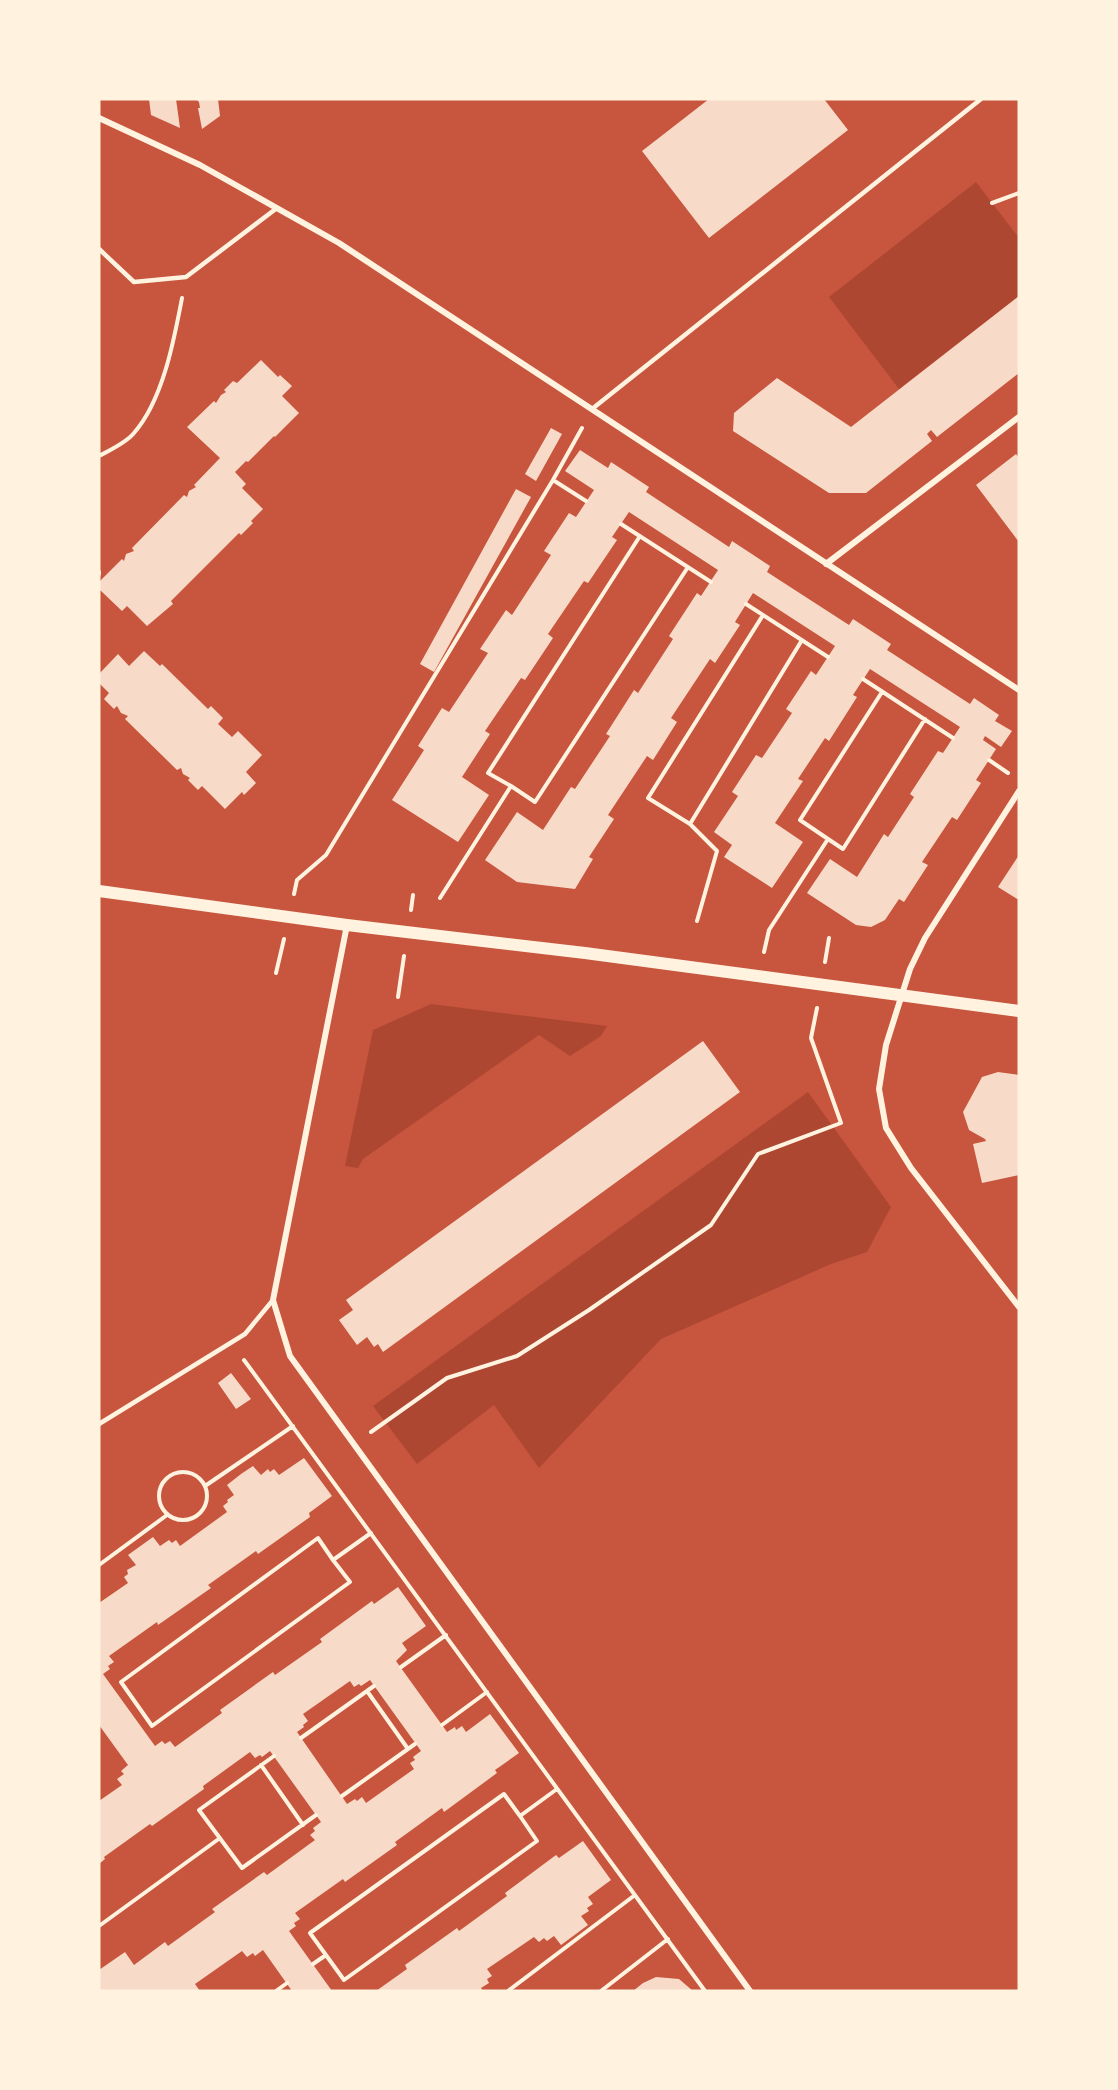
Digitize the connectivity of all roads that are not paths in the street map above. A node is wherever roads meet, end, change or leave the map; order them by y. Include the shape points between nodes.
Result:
1 (981, 99) edge
2 (99, 118) edge
3 (277, 208) junction
4 (99, 249) edge
5 (592, 409) junction
6 (1019, 417) edge
7 (826, 564) junction
8 (1019, 690) edge
9 (1019, 791) edge
10 (99, 891) edge
11 (347, 925) junction
12 (901, 996) junction
13 (1019, 1011) edge
14 (273, 1300) junction
15 (1019, 1306) edge
16 (99, 1424) edge
17 (750, 1991) edge

1 - 5 lane
2 - 3 street via 200,165
3 - 4 lane via 186,277 134,282
3 - 5 street via 339,243
5 - 7 street
6 - 7 street
7 - 8 street
9 - 12 street via 925,938
10 - 11 main road
11 - 12 main road
11 - 14 street
12 - 13 main road
12 - 15 street via 886,1045 879,1089 886,1128 911,1168
14 - 16 lane via 245,1334
14 - 17 street via 290,1356

